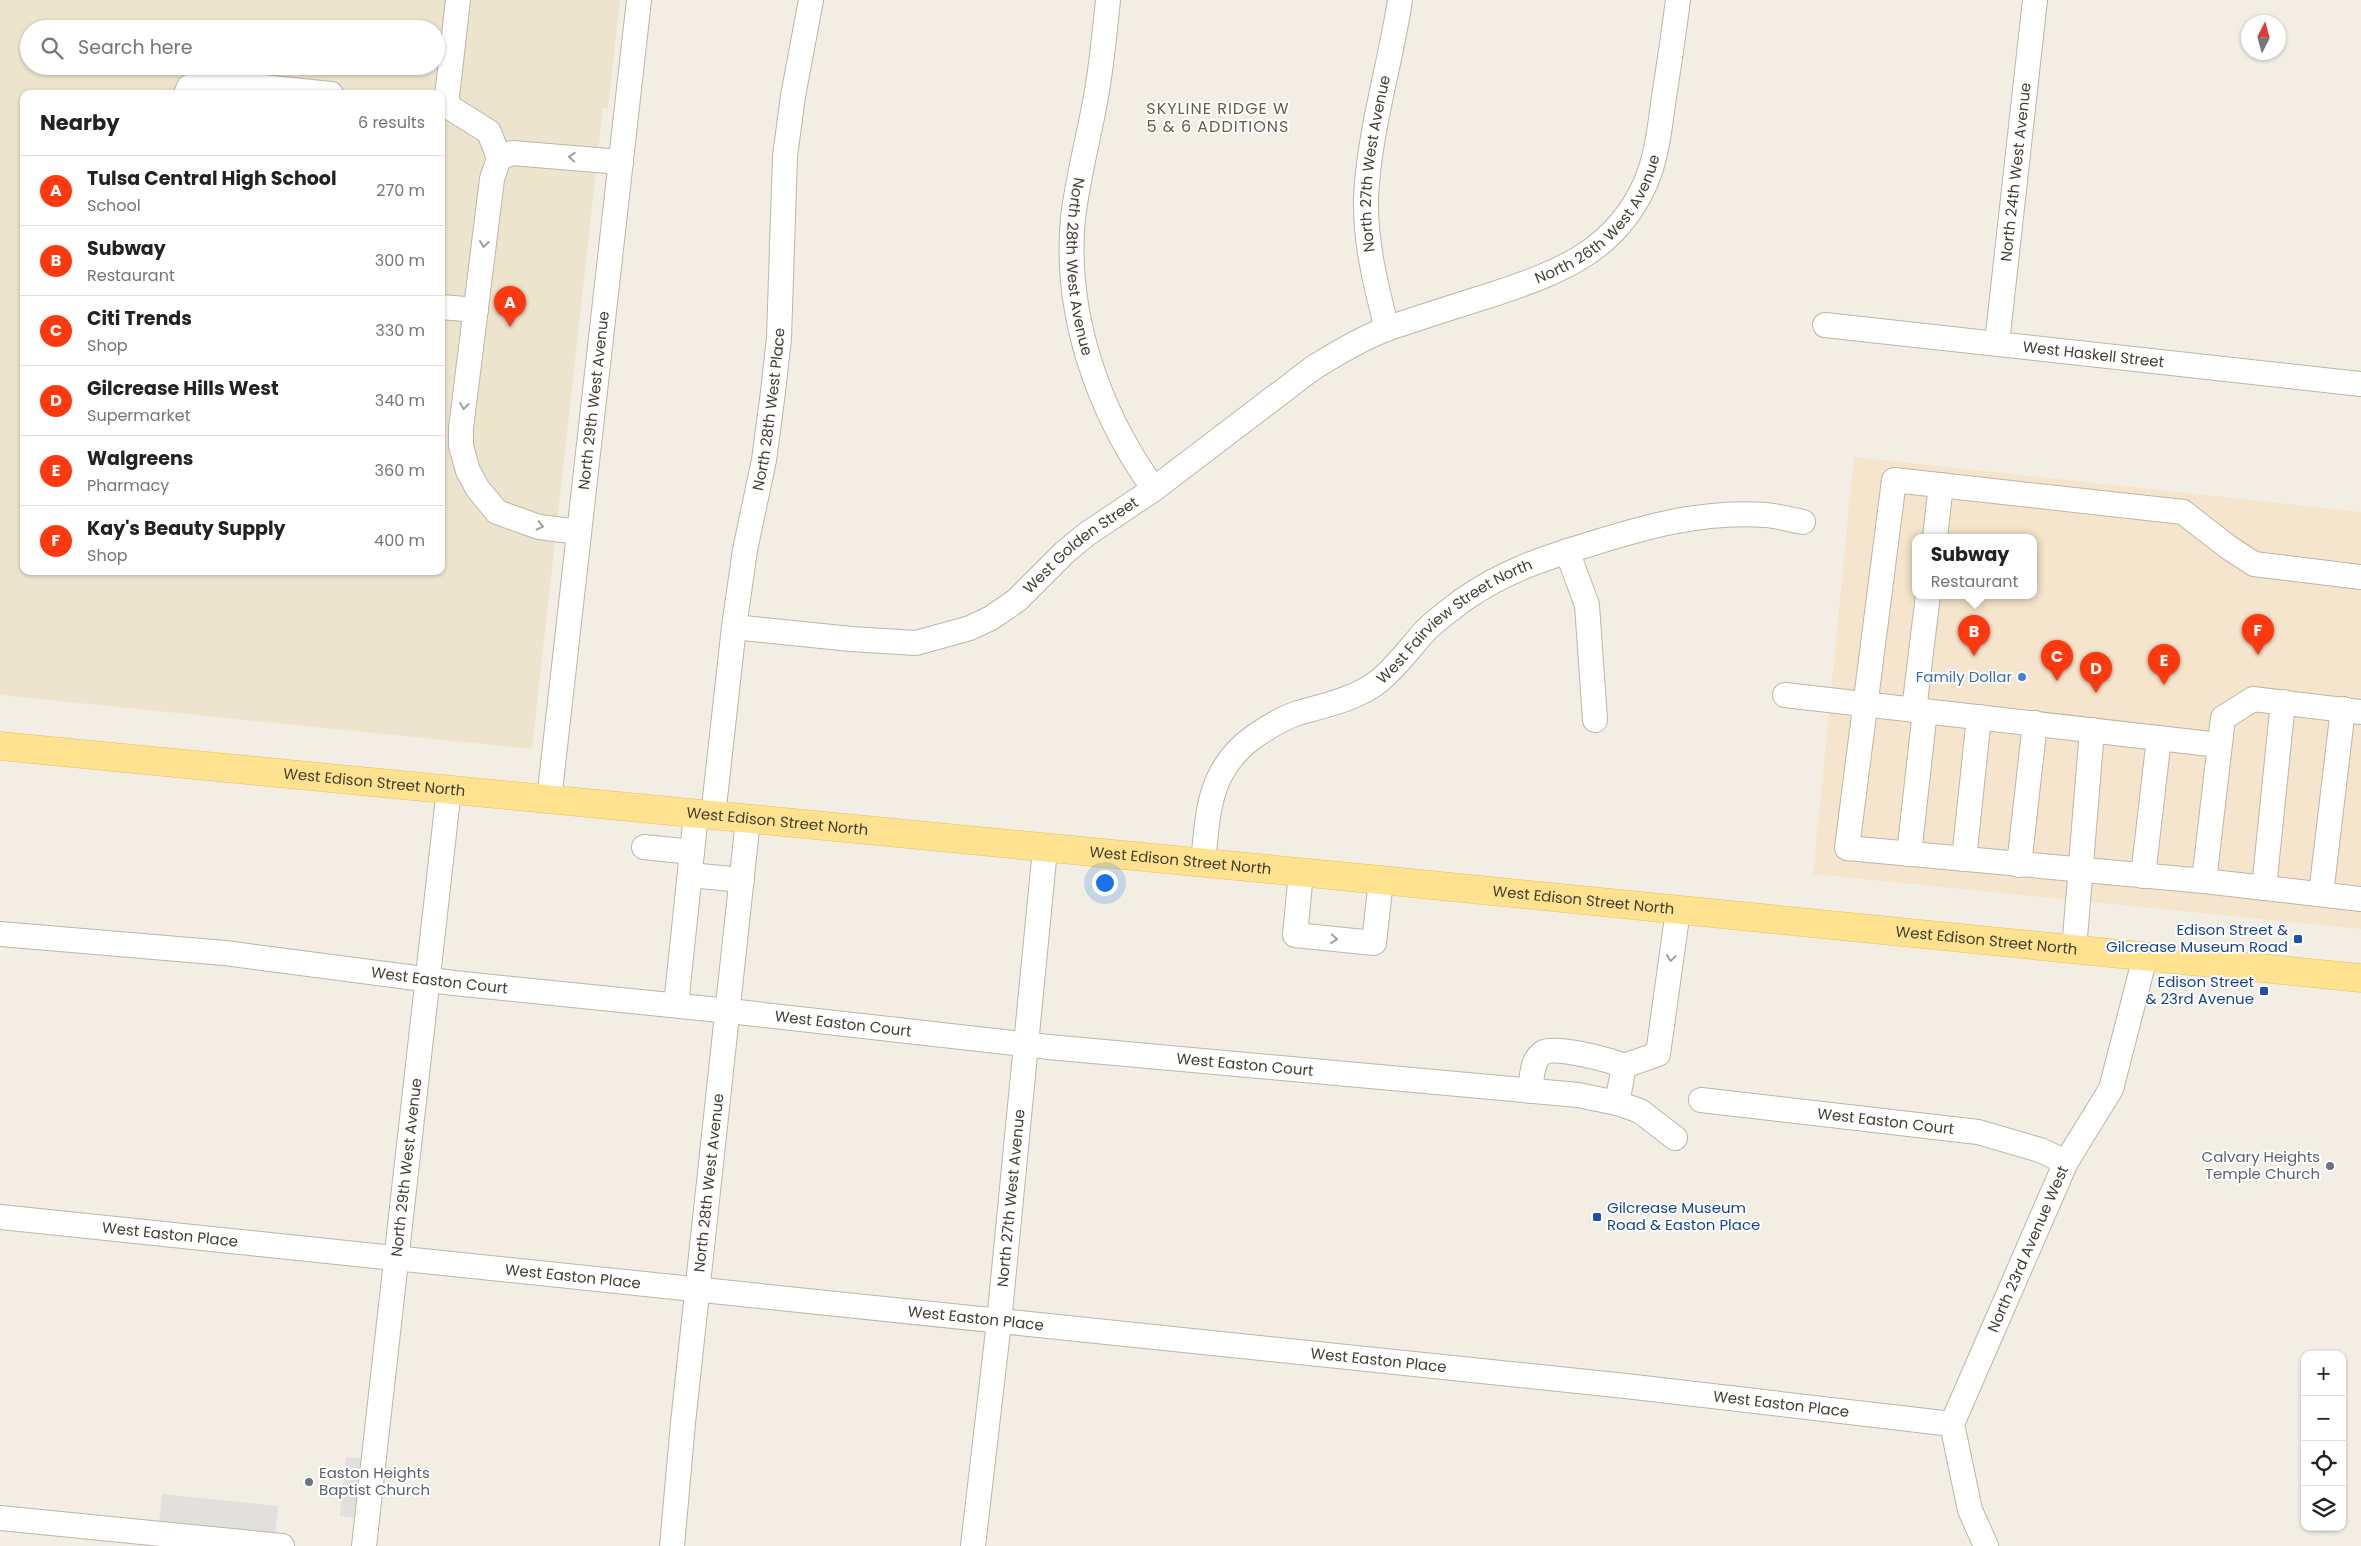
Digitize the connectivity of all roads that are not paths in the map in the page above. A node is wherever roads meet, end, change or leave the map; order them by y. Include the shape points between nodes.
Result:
1 (458, 0) edge
2 (639, 0) edge
3 (811, 0) edge
4 (1108, 0) edge
5 (1400, 0) edge
6 (1678, 0) edge
7 (2035, 0) edge
8 (188, 90) edge
9 (279, 90) edge
10 (445, 97) edge
11 (445, 105) edge
12 (499, 158) junction
13 (621, 162) junction
14 (445, 307) edge
15 (476, 310) junction
16 (1825, 325) dead end
17 (1387, 329) junction
18 (1997, 343) junction
19 (2361, 384) edge
20 (1941, 485) junction
21 (1154, 488) junction
22 (1804, 522) dead end
23 (579, 532) junction
24 (1935, 534) edge
25 (1567, 551) junction
26 (2361, 576) edge
27 (1928, 599) edge
28 (734, 627) junction
29 (1785, 695) dead end
30 (2283, 702) junction
31 (1864, 704) junction
32 (1920, 710) junction
33 (2352, 710) edge
34 (1980, 717) junction
35 (1595, 720) dead end
36 (2035, 723) junction
37 (2092, 730) junction
38 (2159, 738) junction
39 (2219, 745) junction
40 (0, 746) edge
41 (449, 789) junction
42 (549, 800) junction
43 (705, 815) junction
44 (748, 820) junction
45 (644, 847) dead end
46 (1045, 849) junction
47 (1909, 854) junction
48 (1964, 859) junction
49 (691, 863) junction
50 (1203, 864) junction
51 (2019, 865) junction
52 (2081, 870) junction
53 (1301, 873) junction
54 (2143, 876) junction
55 (742, 880) junction
56 (1381, 880) junction
57 (2204, 882) junction
58 (2264, 888) junction
59 (2321, 894) junction
60 (2361, 899) edge
61 (1678, 910) junction
62 (0, 934) edge
63 (2074, 950) junction
64 (2145, 957) junction
65 (2361, 978) edge
66 (427, 980) junction
67 (676, 1005) junction
68 (729, 1011) junction
69 (1027, 1044) junction
70 (1624, 1066) junction
71 (1530, 1091) junction
72 (1701, 1100) dead end
73 (1617, 1103) junction
74 (1675, 1138) dead end
75 (2066, 1162) junction
76 (0, 1217) edge
77 (398, 1259) junction
78 (697, 1288) junction
79 (999, 1322) junction
80 (1952, 1424) junction
81 (0, 1518) edge
82 (282, 1546) edge
83 (364, 1546) edge
84 (672, 1546) edge
85 (973, 1546) edge
86 (1986, 1546) edge

1 - 10 street
2 - 13 street, North 29th West Avenue
3 - 28 street, North 28th West Place via 785,156 779,338 773,392
4 - 21 street, North 28th West Avenue via 1097,91 1073,219 1073,280 1086,351 1103,400 1134,461
5 - 17 street, North 27th West Avenue via 1369,162 1366,199 1372,267
6 - 17 street, North 26th West Avenue via 1654,156 1632,211 1616,230 1574,263 1542,278
7 - 18 street, North 24th West Avenue
8 - 9 street via 189,86 204,82
11 - 12 street via 489,132
13 -> 12 street via 512,153
12 -> 15 street via 492,180
13 - 23 street, North 29th West Avenue
14 - 15 street
15 -> 23 street via 461,428 461,446 468,471 497,512 539,527
16 - 18 street, West Haskell Street
17 - 21 street, West Golden Street via 1339,351 1312,368
18 - 19 street, West Haskell Street
20 - 24 street
20 - 26 street via 2183,512 2254,564
20 - 31 street via 1894,480
21 - 28 street, West Golden Street via 1087,534 1016,600 970,628 916,642
22 - 25 street, West Fairview Street North via 1767,515 1682,519 1645,526
23 - 42 street, North 29th West Avenue
25 - 35 street via 1587,606
25 - 50 street, West Fairview Street North via 1522,566 1462,601 1427,629 1379,681 1358,695 1290,716 1245,743 1220,772 1210,803
27 - 32 street
28 - 43 street, North 28th West Place
29 - 31 street
30 - 33 street
30 - 39 street via 2252,699 2223,718
30 - 58 street
31 - 32 street
31 - 47 street via 1848,848
32 - 34 street
32 - 47 street
33 - 59 street
34 - 36 street
34 - 48 street
36 - 37 street
36 - 51 street
37 - 38 street
37 - 52 street
38 - 39 street
38 - 54 street
39 - 57 street
40 - 41 main road, West Edison Street North
41 - 42 main road, West Edison Street North
41 - 66 street, North 29th West Avenue
42 - 43 main road, West Edison Street North
43 - 44 main road, West Edison Street North
43 - 49 street, North 28th West Place
44 - 46 main road, West Edison Street North
44 - 55 street, North 28th West Avenue
45 - 49 street
46 - 50 main road, West Edison Street North
46 - 69 street, North 27th West Avenue
47 - 48 street
48 - 51 street
49 - 55 street
49 - 67 street, North 28th West Place
50 - 53 main road, West Edison Street North
51 - 52 street
52 - 54 street
52 - 63 street
53 - 56 main road, West Edison Street North
53 -> 56 street via 1295,935 1374,943
54 - 57 street
55 - 68 street, North 28th West Avenue
56 - 61 main road, West Edison Street North
57 - 58 street
58 - 59 street
59 - 60 street
61 - 63 main road, West Edison Street North
61 -> 70 street via 1658,1054
62 - 66 street, West Easton Court via 225,953
63 - 64 main road, West Edison Street North
64 - 65 main road, West Edison Street North
64 - 75 street, North 23rd Avenue West via 2111,1089
66 - 67 street, West Easton Court
66 - 77 street, North 29th West Avenue
67 - 68 street, West Easton Court
68 - 69 street, West Easton Court
68 - 78 street, North 28th West Avenue
69 - 71 street, West Easton Court
69 - 79 street, North 27th West Avenue
70 - 71 street via 1603,1058 1544,1052 1535,1062
70 - 73 street
71 - 73 street, West Easton Court via 1578,1095
72 - 75 street, West Easton Court via 1978,1132 2033,1148
73 - 74 street, West Easton Court via 1648,1116
75 - 80 street, North 23rd Avenue West
76 - 77 street, West Easton Place
77 - 78 street, West Easton Place
77 - 83 street, North 29th West Avenue
78 - 79 street, West Easton Place
78 - 84 street, North 28th West Avenue
79 - 80 street, West Easton Place via 1602,1384
79 - 85 street, North 27th West Avenue
80 - 86 street via 1970,1510
81 - 82 street

